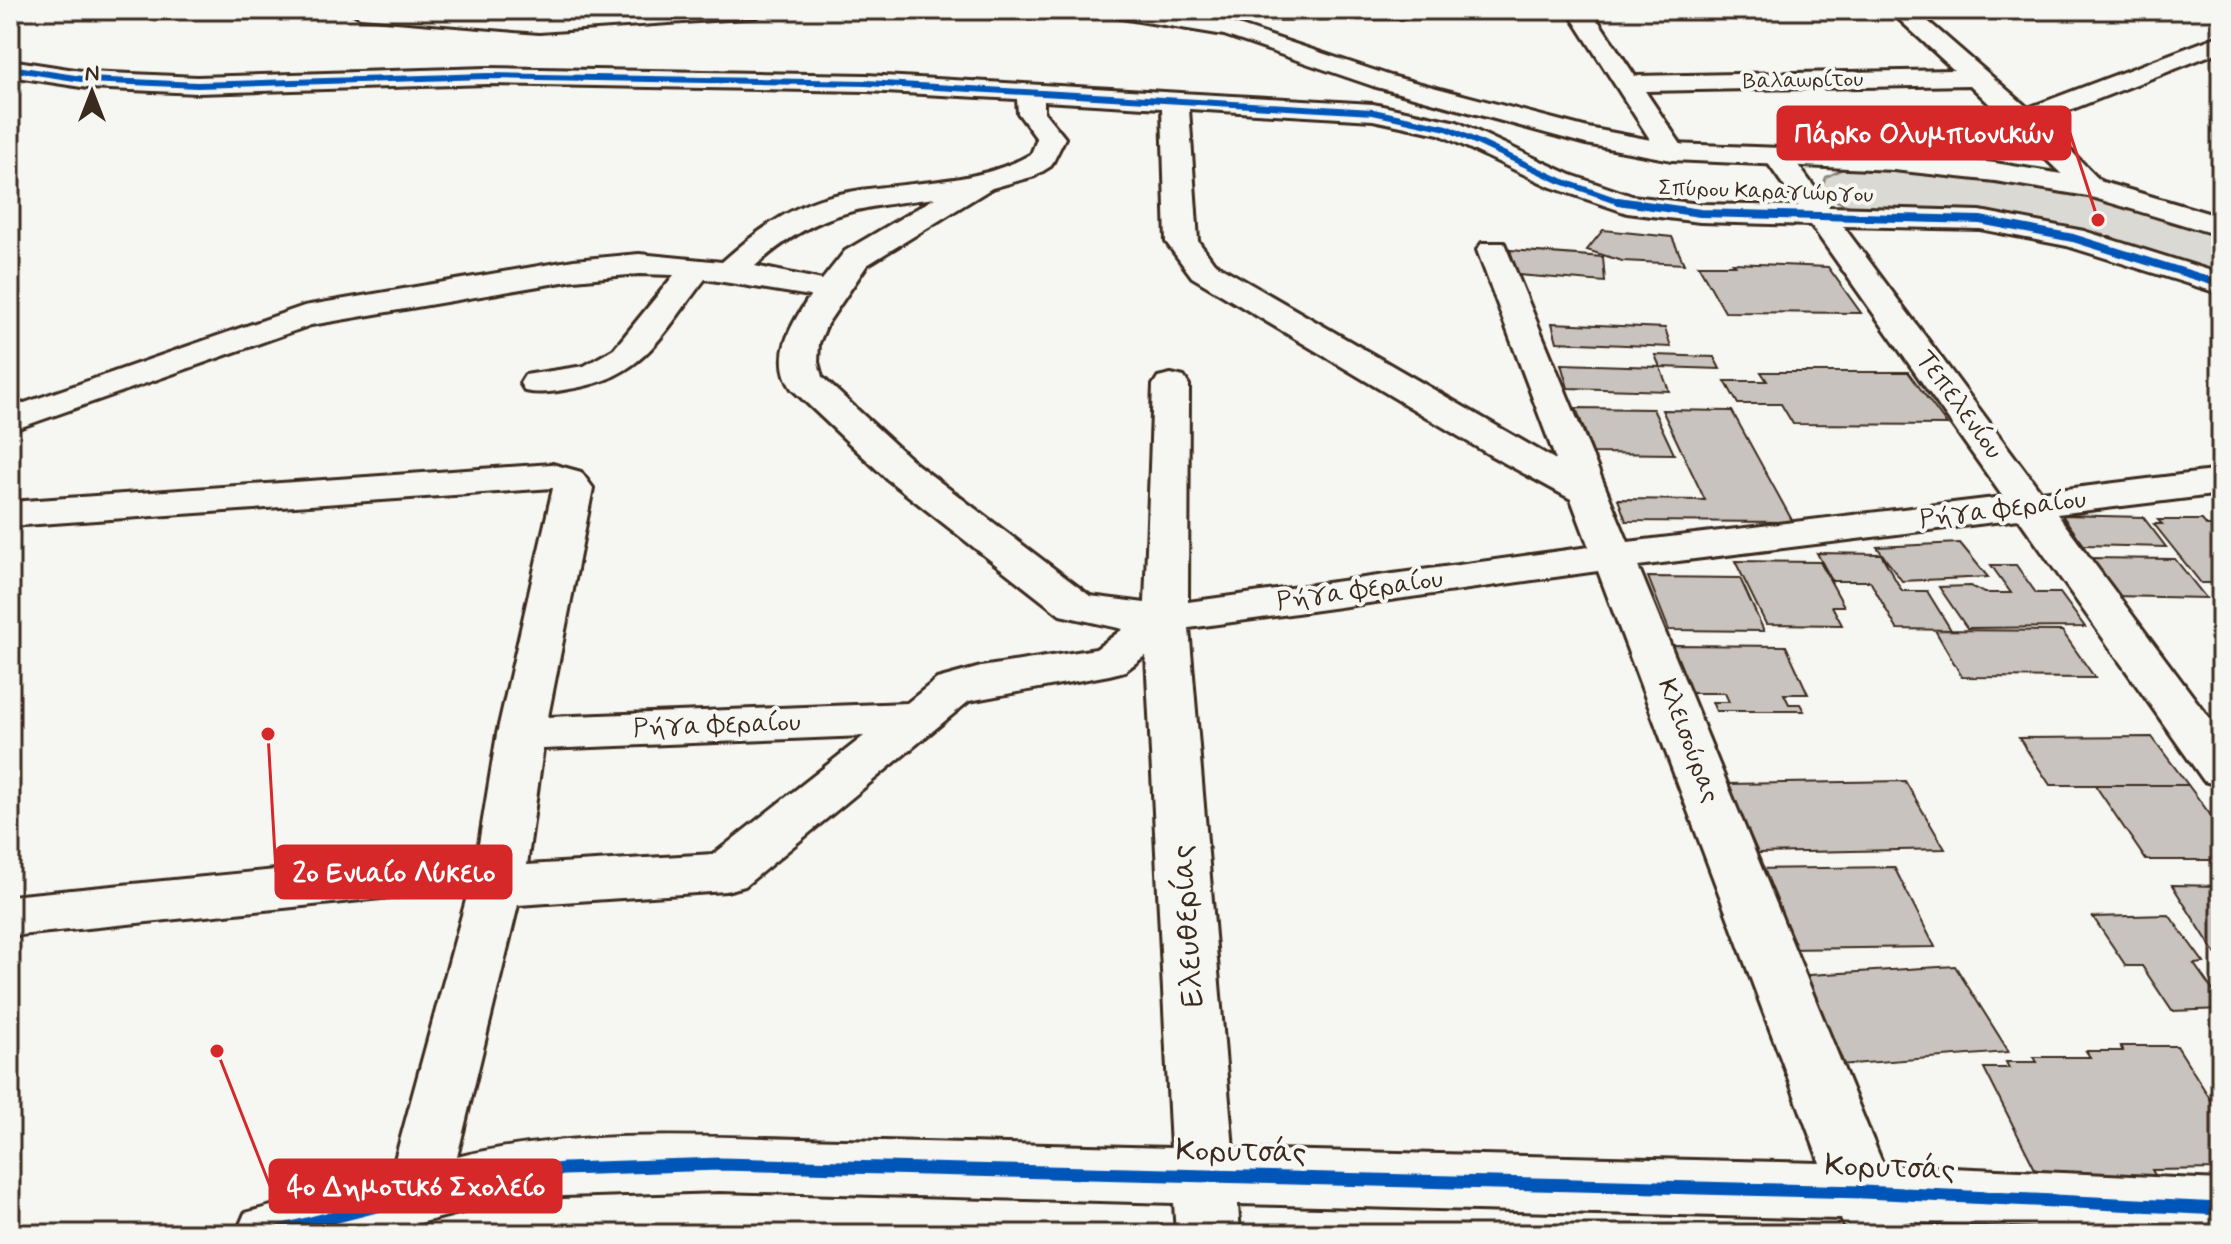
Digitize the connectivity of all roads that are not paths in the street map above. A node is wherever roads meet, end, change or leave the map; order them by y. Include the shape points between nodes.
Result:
1 (360, 10) edge
2 (756, 10) edge
3 (1115, 10) edge
4 (1421, 10) edge
5 (1579, 10) edge
6 (1901, 10) edge
7 (1242, 17) edge
8 (2221, 42) edge
9 (10, 68) edge
10 (1976, 77) junction
11 (1630, 84) junction
12 (1030, 93) junction
13 (1175, 101) junction
14 (2024, 119) junction
15 (1672, 152) junction
16 (1779, 159) junction
17 (981, 183) junction
18 (2092, 188) junction
19 (1821, 218) junction
20 (2221, 227) edge
21 (1493, 250) dead end
22 (713, 270) junction
23 (2221, 284) edge
24 (832, 292) junction
25 (538, 383) dead end
26 (1171, 385) dead end
27 (10, 420) edge
28 (2221, 482) edge
29 (1587, 492) junction
30 (2033, 506) junction
31 (10, 514) edge
32 (1616, 556) junction
33 (1166, 618) junction
34 (916, 718) junction
35 (521, 734) junction
36 (2215, 753) edge
37 (498, 877) junction
38 (10, 916) edge
39 (416, 1197) junction
40 (1207, 1206) edge
41 (2221, 1209) edge
42 (1871, 1213) edge
43 (268, 1234) edge

1 - 2 street via 539,25
3 - 7 street
4 - 7 street
5 - 11 street
6 - 10 street
7 - 15 street via 1332,65 1586,136
8 - 14 street
9 - 12 street, Σπύρου Καραγιώργου via 88,80 197,85 532,76 866,83
10 - 11 street, Βαλαωρίτου
10 - 14 street
11 - 15 street
12 - 13 street, Σπύρου Καραγιώργου
12 - 17 street via 1031,113 1048,130 1049,147 1042,159 1024,169
13 - 19 street, Σπύρου Καραγιώργου via 1385,114 1447,128 1561,181 1627,204
13 - 29 street via 1182,242 1203,270
14 - 18 street
15 - 16 street
16 - 18 street via 1946,166
16 - 19 street, Τεπελενίου
17 - 22 street via 879,194 830,206
17 - 24 street via 856,258
18 - 20 street
19 - 23 street, Σπύρου Καραγιώργου via 1935,217 2013,226 2073,238
19 - 30 street, Τεπελενίου
21 - 29 street, Κλεισούρας
22 - 24 street
22 - 25 street via 626,356 593,375
22 - 27 street via 600,266 317,313
24 - 33 street via 802,342 800,362 805,381 835,412 901,471 1075,606
26 - 33 street, Ελευθερίας
28 - 30 street, Ρήγα Φεραίου
29 - 32 street, Κλεισούρας
30 - 32 street, Ρήγα Φεραίου
30 - 36 street, Τεπελενίου
31 - 35 street via 552,476 567,480 573,488
32 - 33 street, Ρήγα Φεραίου
32 - 42 street, Κλεισούρας
33 - 34 street, Ρήγα Φεραίου via 1109,661 953,690
33 - 40 street, Ελευθερίας
34 - 35 street, Ρήγα Φεραίου
34 - 37 street via 726,872
35 - 37 street
37 - 38 street
37 - 39 street
39 - 40 street, Κορυτσάς via 489,1177 549,1170 720,1164
39 - 43 street, Κορυτσάς
40 - 42 street, Κορυτσάς
41 - 42 street, Κορυτσάς

